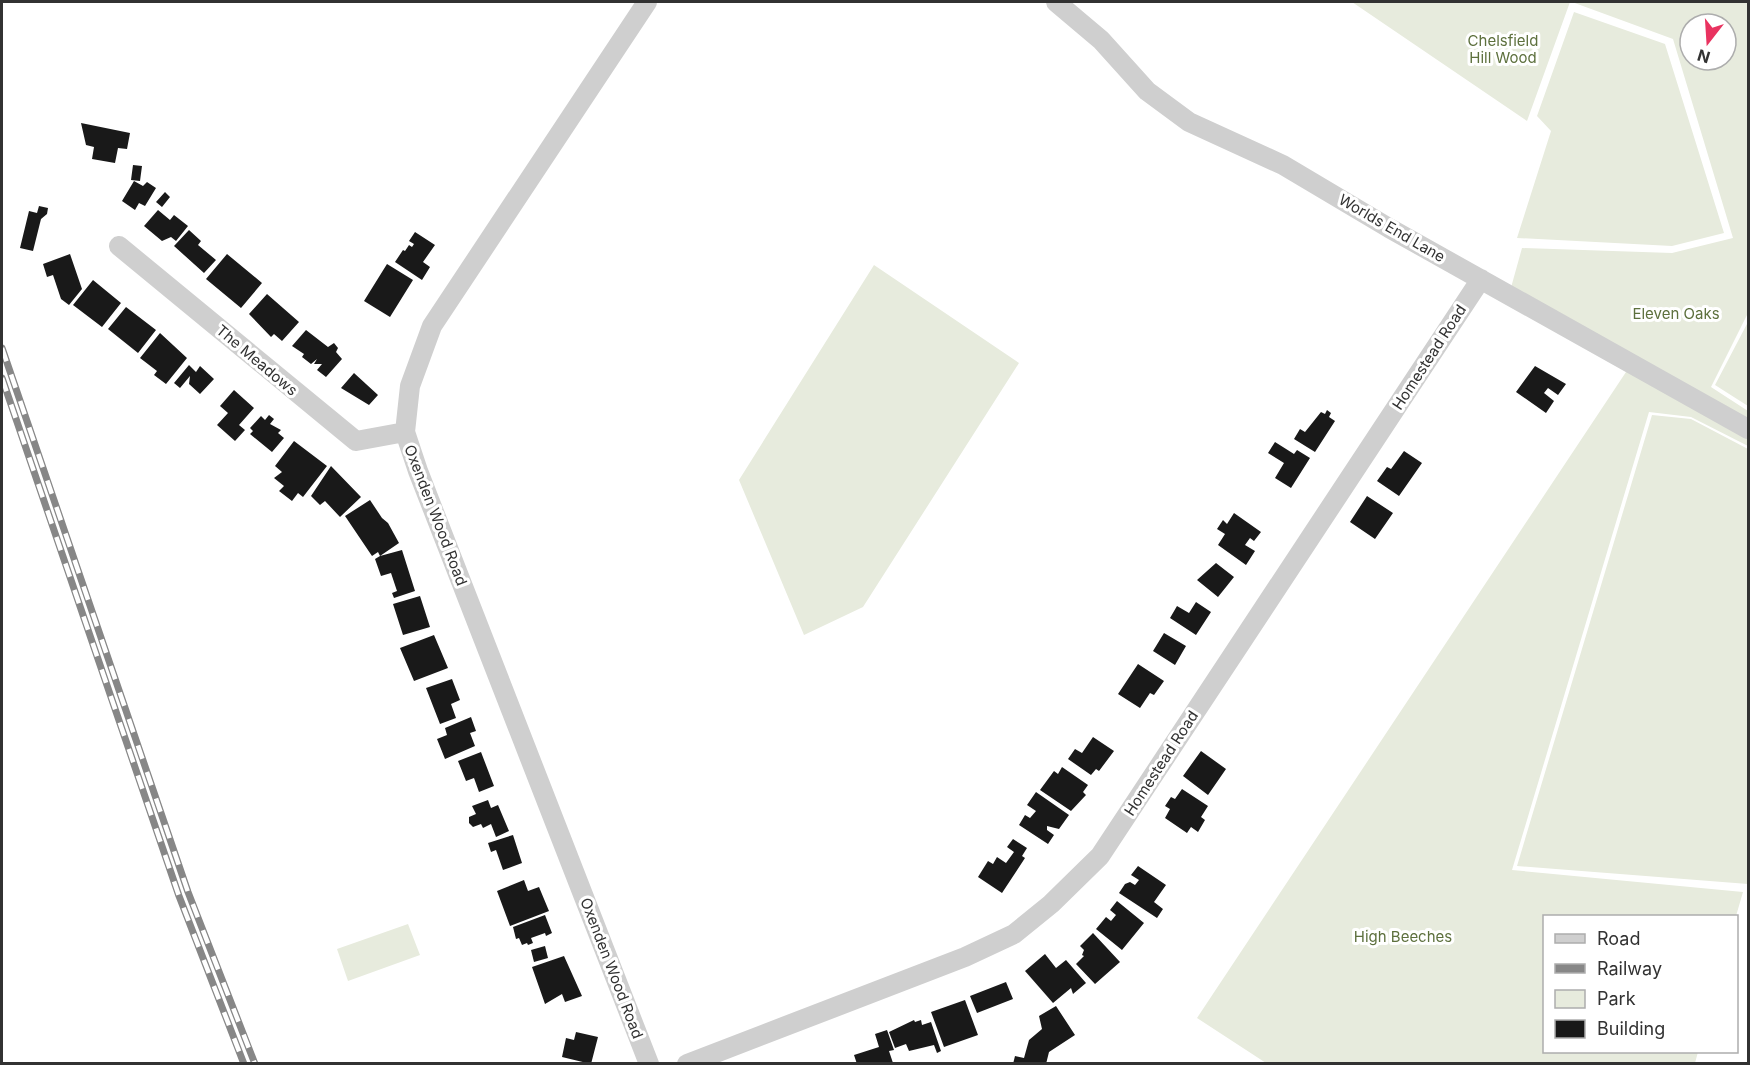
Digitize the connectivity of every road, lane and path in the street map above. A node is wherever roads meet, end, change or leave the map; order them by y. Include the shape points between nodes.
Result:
1 (647, 2) edge
2 (1056, 2) edge
3 (119, 246) dead end
4 (1480, 279) junction
5 (1749, 429) edge
6 (405, 432) junction
7 (649, 1064) edge
8 (687, 1064) edge

1 - 6 street, Oxenden Wood Road via 432,326 410,386
2 - 4 street, Worlds End Lane via 1101,40 1147,91 1180,116 1283,165
3 - 6 street, The Meadows via 356,441
4 - 5 street, Worlds End Lane
4 - 8 street, Homestead Road via 1100,856 1014,934 966,957
6 - 7 street, Oxenden Wood Road

